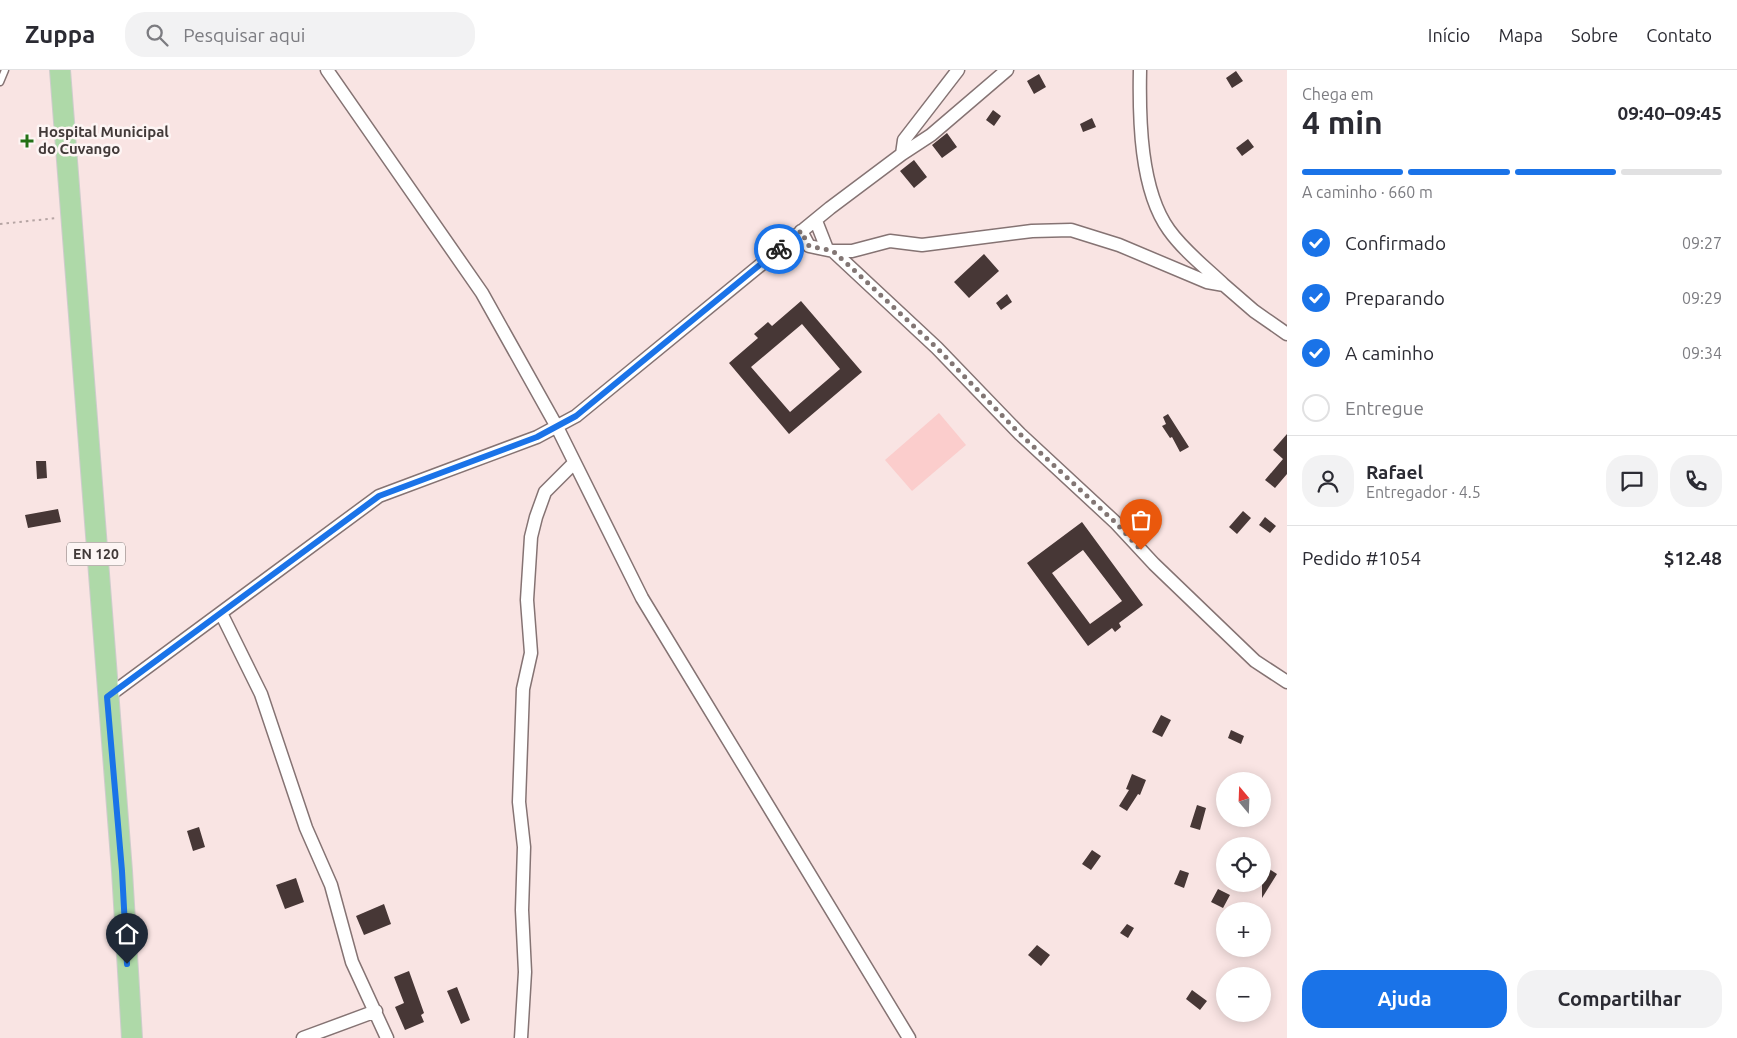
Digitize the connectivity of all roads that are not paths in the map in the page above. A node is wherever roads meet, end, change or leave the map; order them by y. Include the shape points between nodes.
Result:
1 (5, 70) edge
2 (60, 70) edge
3 (327, 70) edge
4 (958, 70) edge
5 (1007, 70) edge
6 (1140, 70) edge
7 (0, 82) edge
8 (902, 154) junction
9 (816, 221) junction
10 (801, 231) junction
11 (830, 250) junction
12 (1224, 285) junction
13 (1287, 334) edge
14 (557, 427) junction
15 (573, 464) junction
16 (221, 613) junction
17 (1287, 682) edge
18 (107, 697) junction
19 (376, 1010) junction
20 (132, 1038) edge
21 (303, 1038) edge
22 (387, 1038) edge
23 (521, 1038) edge
24 (909, 1038) edge

1 - 7 lane
2 - 18 main road, EN 120
3 - 14 street via 482,293
4 - 8 street via 904,140
5 - 8 street via 931,135
6 - 12 street via 1140,133 1159,213 1181,245
8 - 9 street
9 - 10 street
9 - 11 street
10 - 11 street via 809,246
10 - 14 street via 576,416
11 - 12 street via 852,251 890,241 922,245 1032,231 1071,230 1208,282
11 - 17 street via 937,348 1020,434 1115,522 1255,662
12 - 13 street
14 - 15 street
14 - 16 street via 379,496
15 - 23 street via 545,492 531,537 528,622 532,653 523,689 520,802 524,847
15 - 24 street via 642,598
16 - 18 street
16 - 19 street via 262,694 306,828 330,885 352,962
18 - 20 main road, EN 120
19 - 21 street
19 - 22 street

